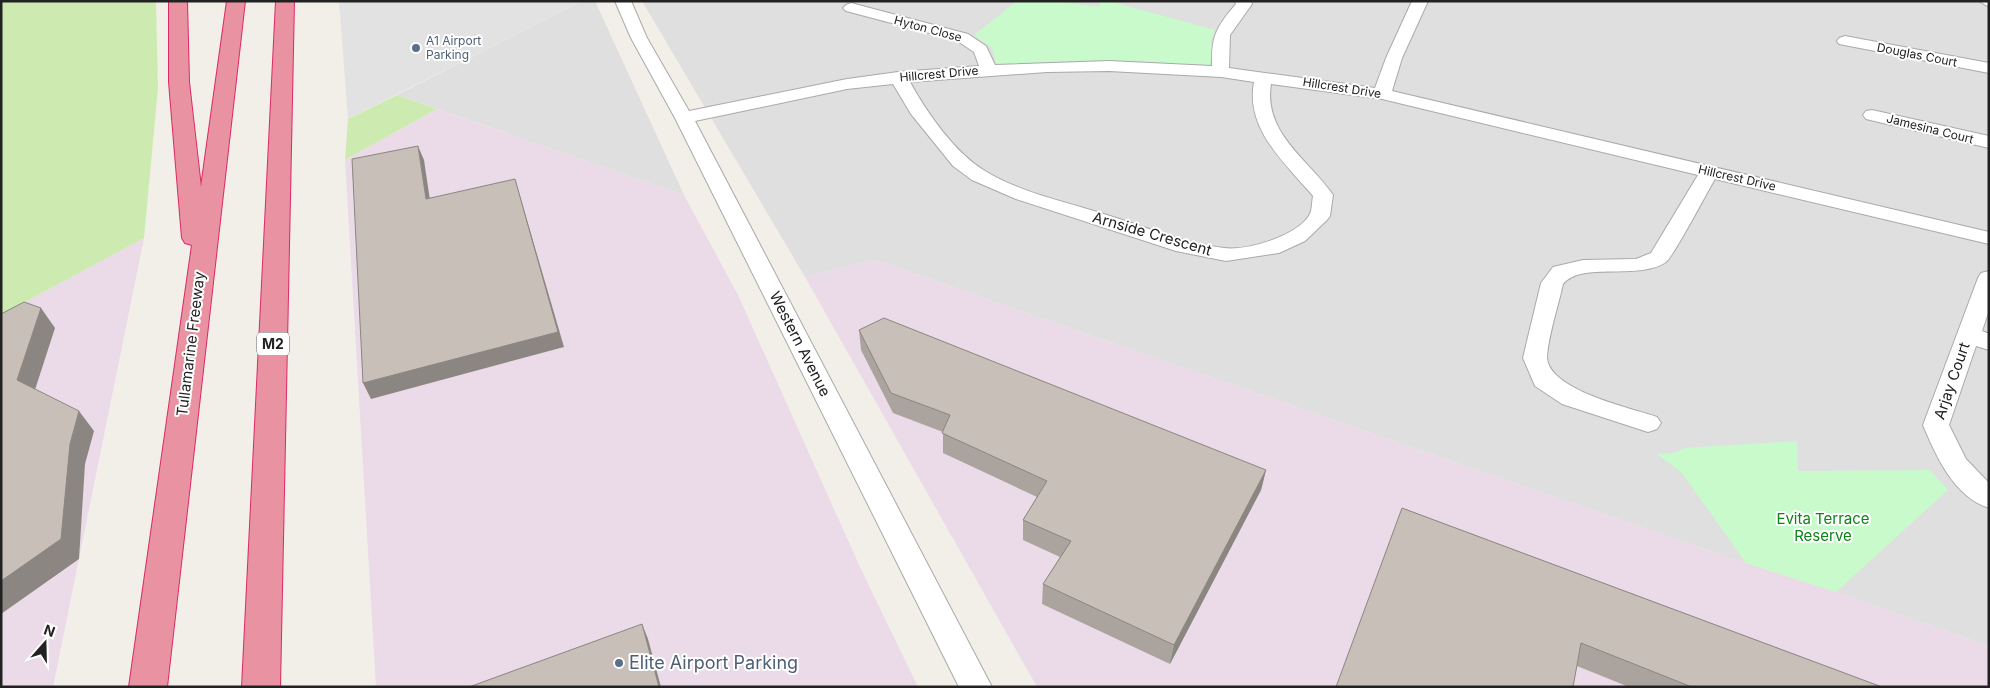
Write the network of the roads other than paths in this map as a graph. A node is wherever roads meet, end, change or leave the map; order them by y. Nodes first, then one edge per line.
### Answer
1 (178, 1) edge
2 (236, 1) edge
3 (284, 1) edge
4 (623, 1) edge
5 (1243, 1) edge
6 (1420, 1) edge
7 (851, 8) dead end
8 (1845, 41) dead end
9 (1989, 68) edge
10 (988, 69) junction
11 (1221, 72) junction
12 (898, 77) junction
13 (1263, 78) junction
14 (1382, 94) junction
15 (1872, 115) dead end
16 (684, 118) junction
17 (1989, 142) edge
18 (1710, 171) junction
19 (1989, 238) edge
20 (1989, 278) edge
21 (199, 284) junction
22 (1979, 338) edge
23 (1648, 422) dead end
24 (1989, 498) edge
25 (148, 687) edge
26 (261, 687) edge
27 (976, 687) edge

1 - 21 highway
2 - 21 highway, Tullamarine Freeway
3 - 26 highway, M2
4 - 16 street, Western Avenue
5 - 11 street
6 - 14 street
7 - 10 street, Hyton Close
8 - 9 street, Douglas Court
10 - 11 street, Hillcrest Drive
10 - 12 street, Hillcrest Drive
11 - 13 street, Hillcrest Drive
12 - 13 street, Arnside Crescent
12 - 16 street, Hillcrest Drive
13 - 14 street, Hillcrest Drive
14 - 18 street, Hillcrest Drive
15 - 17 street, Jamesina Court
16 - 27 street, Western Avenue
18 - 19 street, Hillcrest Drive
18 - 23 street
20 - 22 street, Arjay Court
21 - 25 highway, Tullamarine Freeway
22 - 24 street, Arjay Court

